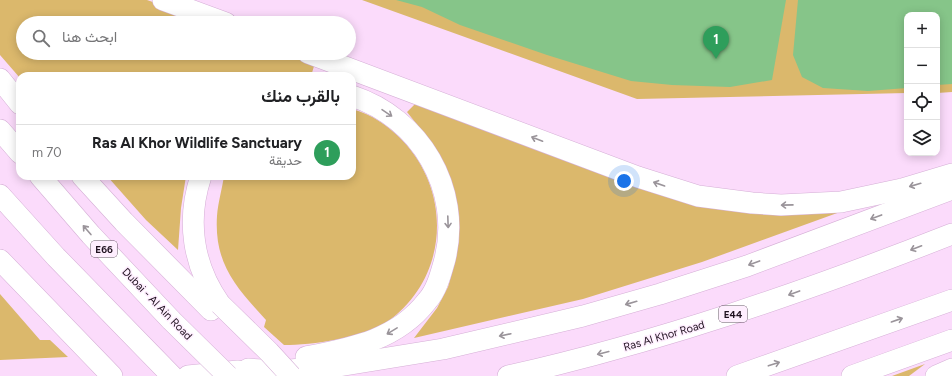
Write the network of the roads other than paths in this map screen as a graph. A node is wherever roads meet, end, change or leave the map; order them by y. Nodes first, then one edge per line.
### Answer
1 (163, 0) edge
2 (207, 16) edge
3 (327, 60) edge
4 (0, 79) edge
5 (356, 98) edge
6 (16, 99) edge
7 (0, 130) edge
8 (16, 148) edge
9 (952, 174) edge
10 (43, 180) edge
11 (86, 180) edge
12 (200, 180) edge
13 (952, 189) edge
14 (0, 195) edge
15 (952, 234) edge
16 (0, 260) edge
17 (952, 300) edge
18 (215, 307) junction
19 (952, 340) edge
20 (248, 369) junction
21 (952, 369) edge
22 (112, 376) edge
23 (172, 376) edge
24 (188, 376) edge
25 (228, 376) edge
26 (276, 376) edge
27 (291, 376) edge
28 (508, 376) edge
29 (737, 376) edge
30 (852, 376) edge
31 (936, 376) edge

1 - 2 highway
9 -> 3 highway
4 - 6 highway
5 -> 20 highway
7 - 8 highway
25 -> 10 highway, Dubai - Al Ain Road / E66, bridge
11 - 18 highway
12 - 18 highway
13 -> 20 highway
14 - 23 highway
15 -> 28 highway, Ras Al Khor Road / E44
16 - 22 highway
29 -> 17 highway
18 - 26 highway
18 - 27 highway, bridge
19 - 30 highway
20 - 24 highway
21 - 31 highway

